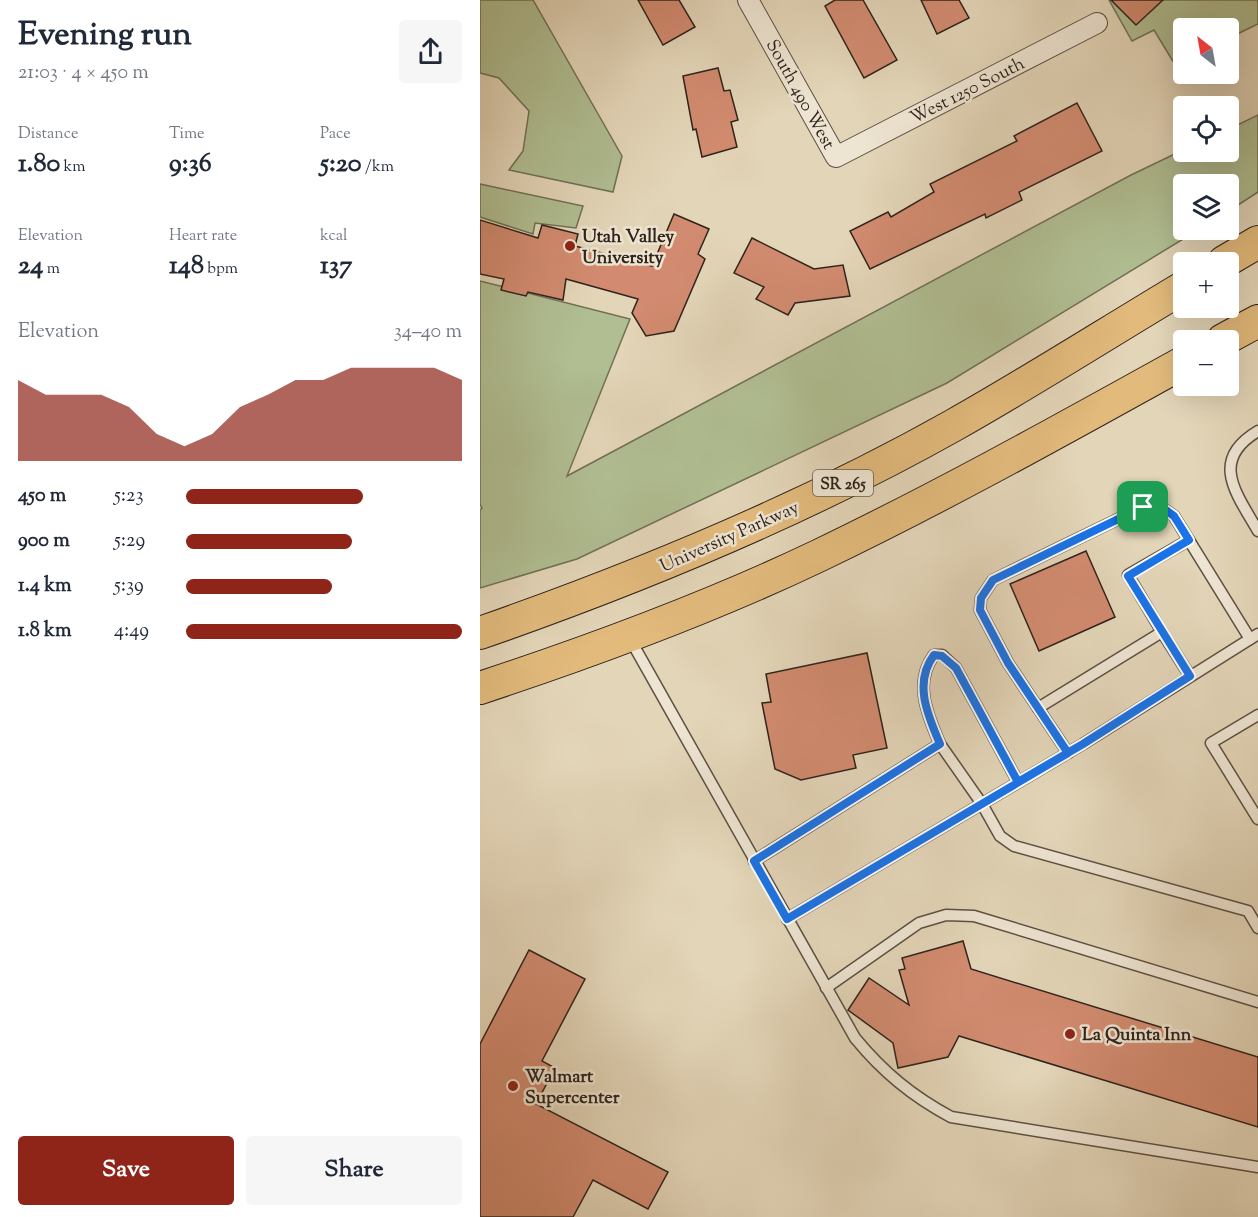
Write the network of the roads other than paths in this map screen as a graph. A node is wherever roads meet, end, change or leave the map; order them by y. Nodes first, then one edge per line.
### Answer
1 (748, 0) edge
2 (1097, 23) dead end
3 (836, 157) joint
4 (1258, 242) edge
5 (1239, 253) edge
6 (1173, 294) edge
7 (1258, 321) edge
8 (1239, 331) edge
9 (1173, 368) edge
10 (1258, 431) edge
11 (1258, 531) edge
12 (1189, 540) junction
13 (1162, 632) junction
14 (480, 633) edge
15 (628, 636) junction
16 (1254, 636) edge
17 (1190, 676) junction
18 (480, 688) edge
19 (1038, 708) junction
20 (1258, 715) edge
21 (940, 744) junction
22 (1068, 753) junction
23 (1018, 782) junction
24 (982, 804) junction
25 (1258, 819) edge
26 (754, 861) junction
27 (787, 919) junction
28 (1258, 928) edge
29 (826, 988) junction
30 (1258, 1002) edge
31 (1258, 1167) edge

1 - 3 street, South 490 West
2 - 3 street, West 1250 South
4 - 5 main road
6 - 14 main road, University Parkway / SR 265
7 - 8 main road
9 - 15 main road
10 - 11 lane
12 - 13 lane
12 - 16 lane
12 - 19 lane
13 - 17 lane
13 - 19 lane
15 - 18 main road
15 - 26 lane
16 - 17 lane
17 - 22 lane
19 - 22 lane
20 - 25 lane
21 - 23 lane
21 - 24 lane
21 - 26 lane
22 - 23 lane
23 - 24 lane
24 - 27 lane
24 - 28 lane
26 - 27 lane
27 - 29 lane
29 - 30 lane
29 - 31 lane

